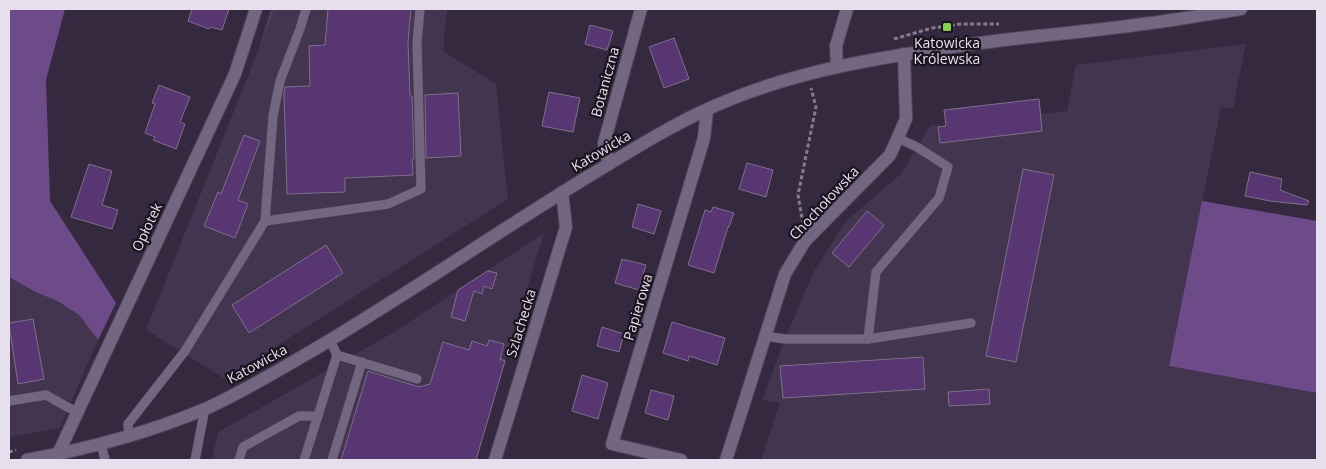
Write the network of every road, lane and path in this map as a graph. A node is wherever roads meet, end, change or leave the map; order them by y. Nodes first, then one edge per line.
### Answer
1 (256, 9) edge
2 (306, 9) edge
3 (420, 9) edge
4 (641, 9) edge
5 (847, 9) edge
6 (1242, 9) edge
7 (1003, 25) dead end
8 (892, 40) dead end
9 (904, 54) junction
10 (837, 66) junction
11 (807, 73) junction
12 (707, 110) junction
13 (898, 138) junction
14 (609, 164) junction
15 (562, 192) junction
16 (265, 221) junction
17 (805, 241) junction
18 (971, 323) dead end
19 (765, 336) junction
20 (868, 339) junction
21 (330, 340) junction
22 (337, 355) junction
23 (362, 362) junction
24 (417, 379) dead end
25 (9, 401) edge
26 (206, 408) junction
27 (78, 413) junction
28 (318, 416) junction
29 (130, 435) junction
30 (101, 444) junction
31 (18, 450) dead end
32 (9, 452) edge
33 (58, 454) junction
34 (27, 460) edge
35 (105, 460) edge
36 (195, 460) edge
37 (239, 460) edge
38 (304, 460) edge
39 (332, 460) edge
40 (495, 460) edge
41 (681, 460) edge
42 (726, 460) edge

1 - 27 street, Opłotek
2 - 16 lane
3 - 16 lane
4 - 14 street, Botaniczna
5 - 10 street
6 - 9 street, Katowicka
7 - 8 path
9 - 10 street, Katowicka
9 - 13 street, Chochołowska
10 - 11 street, Katowicka
11 - 12 street, Katowicka
11 - 17 path
12 - 14 street, Katowicka
12 - 41 street, Papierowa
13 - 17 street, Chochołowska
13 - 20 lane
14 - 15 street, Katowicka
15 - 21 street, Katowicka
15 - 40 street, Szlachecka
16 - 29 lane
17 - 19 street, Chochołowska
18 - 20 lane
19 - 20 lane
19 - 42 street, Chochołowska
21 - 22 lane
21 - 26 street, Katowicka
22 - 23 lane
22 - 28 lane
23 - 24 lane
23 - 39 lane
25 - 27 lane
26 - 29 street, Katowicka
26 - 36 lane
27 - 33 street, Opłotek
28 - 37 lane
28 - 38 lane
29 - 30 street, Katowicka
30 - 33 street, Katowicka
30 - 35 lane
31 - 32 path
33 - 34 street, Katowicka

